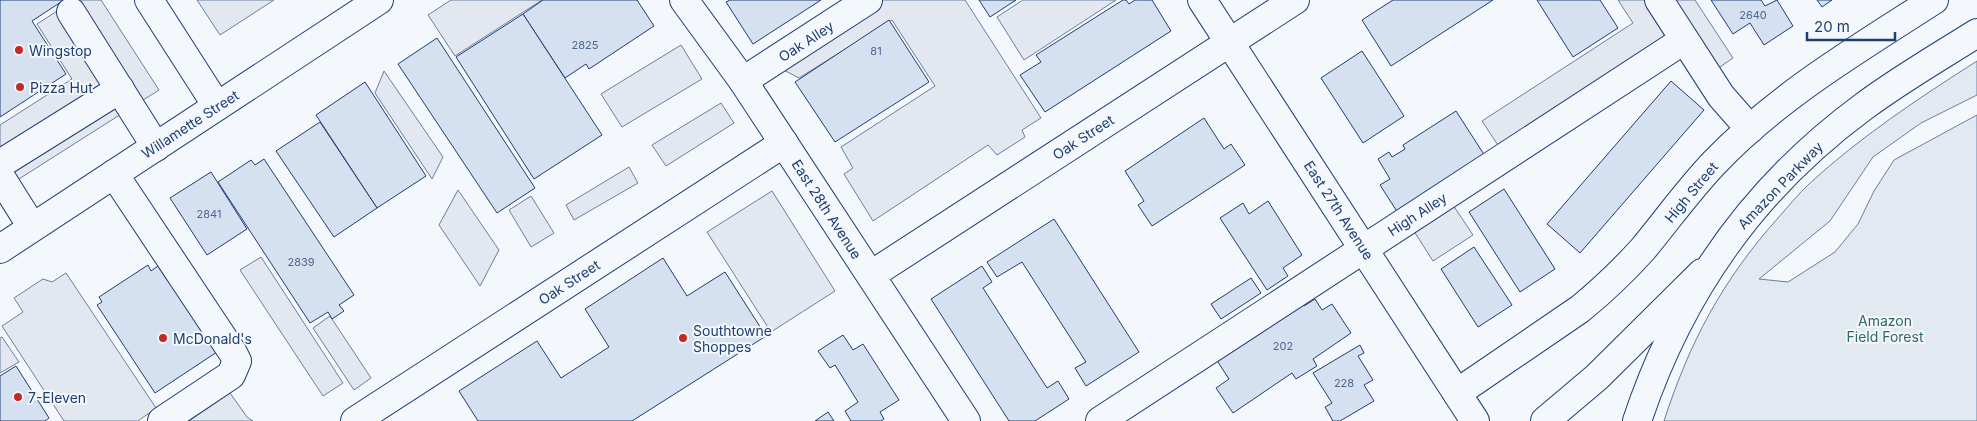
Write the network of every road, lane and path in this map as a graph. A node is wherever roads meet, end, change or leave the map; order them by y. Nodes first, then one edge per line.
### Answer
1 (149, 0) edge
2 (379, 0) edge
3 (684, 0) edge
4 (868, 0) edge
5 (1202, 0) edge
6 (1295, 0) edge
7 (1659, 0) edge
8 (1934, 0) edge
9 (71, 12) dead end
10 (1977, 32) edge
11 (1684, 40) junction
12 (1229, 42) junction
13 (743, 81) junction
14 (120, 89) junction
15 (217, 106) junction
16 (1750, 129) junction
17 (784, 143) junction
18 (156, 146) junction
19 (0, 164) edge
20 (114, 174) junction
21 (0, 176) edge
22 (32, 227) junction
23 (1364, 248) junction
24 (0, 249) edge
25 (1710, 265) junction
26 (870, 275) junction
27 (1457, 393) junction
28 (162, 421) edge
29 (355, 421) edge
30 (966, 421) edge
31 (1100, 421) edge
32 (1475, 421) edge
33 (1545, 421) edge
34 (1637, 421) edge

1 - 15 street
2 - 15 street, Willamette Street
3 - 13 street, East 28th Avenue
4 - 13 street, Oak Alley
5 - 12 street, East 27th Avenue
6 - 12 street, Oak Street
7 - 11 street
8 - 16 street, High Street
9 - 14 street
10 - 25 street, Amazon Parkway
11 - 16 street
11 - 23 street, High Alley
12 - 23 street, East 27th Avenue
12 - 26 street, Oak Street
13 - 17 street, East 28th Avenue
14 - 18 street
14 - 19 street
15 - 18 street, Willamette Street
16 - 27 street, High Street
17 - 26 street, East 28th Avenue
17 - 29 street, Oak Street
18 - 20 street, Willamette Street
20 - 22 street, Willamette Street
20 - 28 street
21 - 22 street
22 - 24 street, Willamette Street
23 - 27 street, East 27th Avenue
23 - 31 street, High Alley
25 - 33 street
25 - 34 street, Amazon Parkway
26 - 30 street, East 28th Avenue
27 - 32 street, East 27th Avenue

